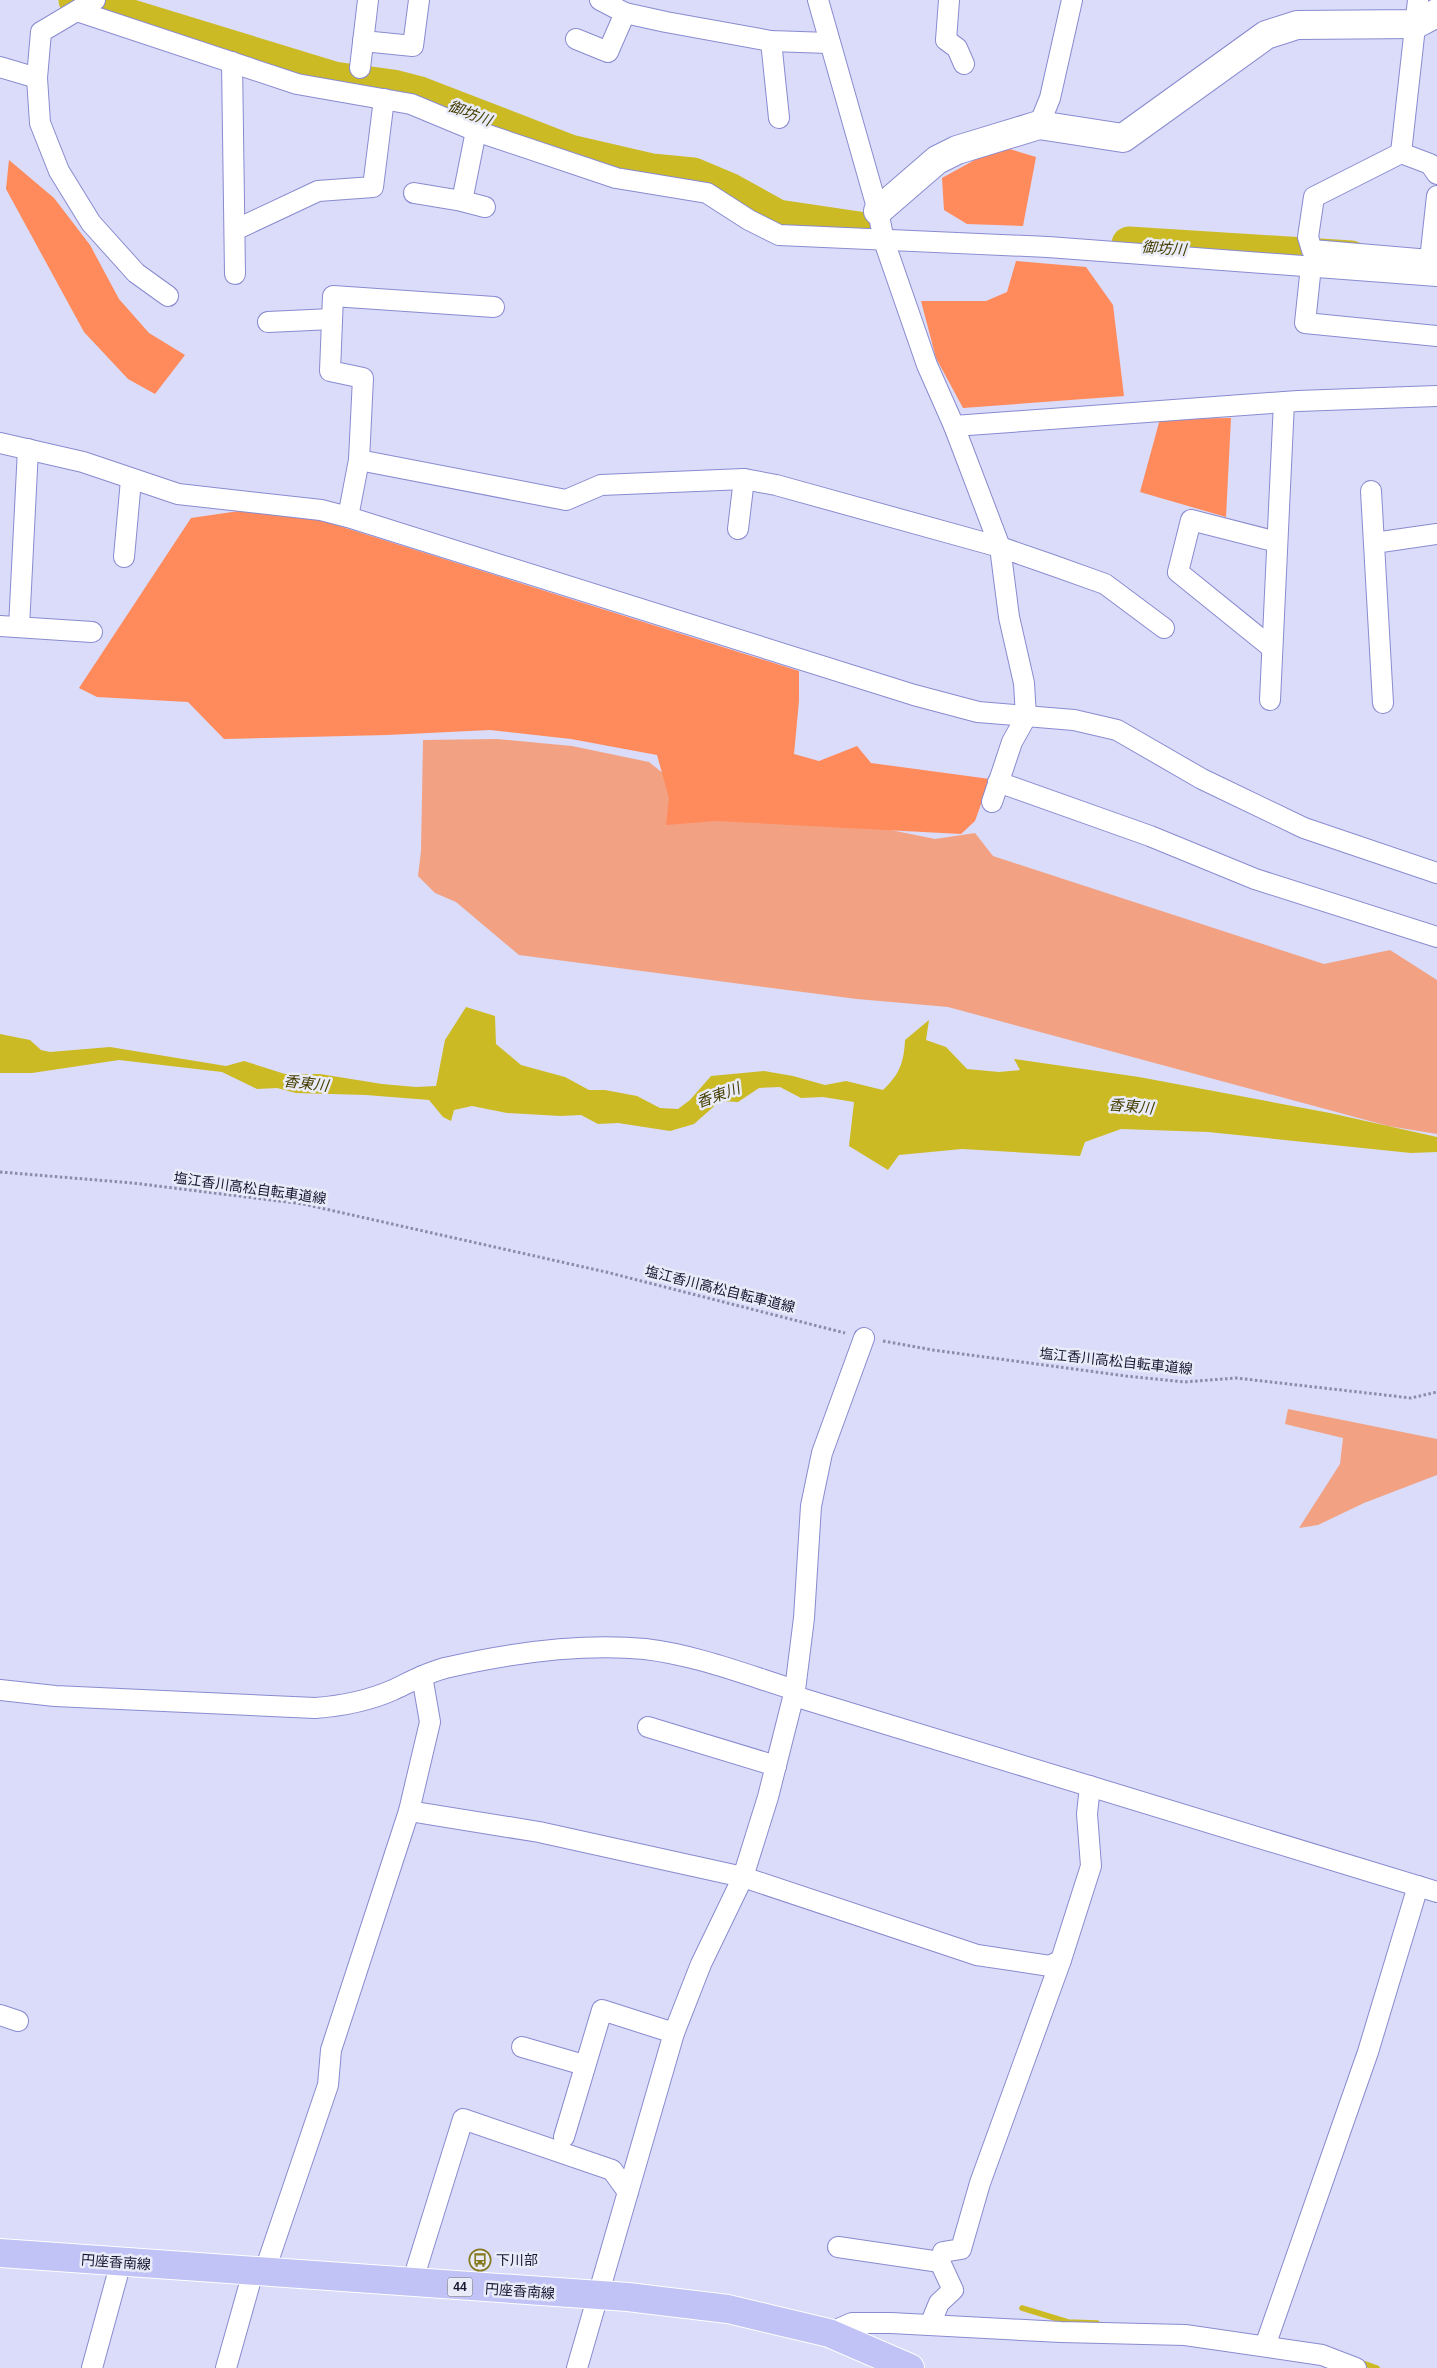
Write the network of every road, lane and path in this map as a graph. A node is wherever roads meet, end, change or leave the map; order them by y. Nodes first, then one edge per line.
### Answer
1 (368, 0) edge
2 (419, 0) edge
3 (600, 0) edge
4 (818, 0) edge
5 (949, 0) edge
6 (1072, 0) edge
7 (88, 4) edge
8 (1424, 12) edge
9 (625, 13) junction
10 (576, 39) dead end
11 (363, 41) junction
12 (771, 41) junction
13 (829, 43) junction
14 (232, 62) junction
15 (964, 64) dead end
16 (0, 67) edge
17 (360, 68) dead end
18 (38, 78) junction
19 (384, 99) junction
20 (779, 118) dead end
21 (1039, 125) junction
22 (476, 131) junction
23 (1401, 154) junction
24 (1437, 174) edge
25 (414, 193) dead end
26 (1437, 196) edge
27 (462, 201) junction
28 (485, 207) dead end
29 (878, 212) junction
30 (235, 230) junction
31 (884, 241) junction
32 (1311, 266) junction
33 (235, 274) dead end
34 (1437, 276) edge
35 (168, 296) dead end
36 (494, 307) dead end
37 (332, 319) junction
38 (268, 322) dead end
39 (1437, 336) edge
40 (1437, 396) edge
41 (1284, 402) junction
42 (954, 426) junction
43 (0, 444) edge
44 (28, 449) junction
45 (359, 460) junction
46 (744, 479) junction
47 (131, 480) junction
48 (1371, 491) dead end
49 (348, 517) junction
50 (738, 529) dead end
51 (1437, 534) edge
52 (1277, 542) junction
53 (1374, 543) junction
54 (1000, 546) junction
55 (124, 557) dead end
56 (9, 626) edge
57 (1164, 628) dead end
58 (92, 632) dead end
59 (1272, 648) junction
60 (1270, 700) dead end
61 (1383, 703) dead end
62 (1026, 717) junction
63 (998, 782) junction
64 (992, 802) dead end
65 (1437, 873) edge
66 (1437, 937) edge
67 (0, 1172) edge
68 (864, 1338) junction
69 (1437, 1392) edge
70 (422, 1676) junction
71 (0, 1690) edge
72 (794, 1693) junction
73 (648, 1727) dead end
74 (776, 1766) junction
75 (1090, 1786) junction
76 (409, 1811) junction
77 (743, 1878) junction
78 (1418, 1886) junction
79 (1437, 1892) edge
80 (1060, 1960) junction
81 (674, 2033) junction
82 (522, 2046) dead end
83 (584, 2065) junction
84 (564, 2137) dead end
85 (628, 2192) junction
86 (838, 2247) dead end
87 (0, 2253) edge
88 (121, 2262) junction
89 (940, 2262) junction
90 (258, 2272) junction
91 (412, 2283) junction
92 (597, 2296) junction
93 (930, 2325) junction
94 (829, 2334) junction
95 (1265, 2346) junction
96 (92, 2368) edge
97 (226, 2368) edge
98 (577, 2368) edge
99 (910, 2368) edge
100 (1356, 2368) edge

1 - 11 street
2 - 11 street
3 - 9 street
4 - 13 street
5 - 15 street
6 - 21 street
7 - 14 street
7 - 18 street
8 - 21 street
8 - 23 street
9 - 10 street
9 - 12 street
11 - 17 street
12 - 13 street
12 - 20 street
13 - 29 street
14 - 19 street
14 - 30 street
16 - 18 street
18 - 35 street
19 - 22 street
19 - 30 street
21 - 29 street
22 - 27 street
22 - 31 street
23 - 24 street
23 - 26 street
25 - 27 street
27 - 28 street
29 - 31 street
30 - 33 street
31 - 32 street
31 - 42 street
32 - 34 street
32 - 39 street
36 - 37 street
37 - 38 street
37 - 45 street
40 - 41 street
41 - 42 street
41 - 52 street
42 - 54 street
43 - 44 street
44 - 47 street
44 - 56 street
45 - 46 street
45 - 49 street
46 - 50 street
46 - 54 street
47 - 49 street
47 - 55 street
48 - 53 street
49 - 62 street
51 - 53 street
52 - 59 street
52 - 59 street
53 - 61 street
54 - 57 street
54 - 62 street
56 - 58 street
59 - 60 street
62 - 63 street
62 - 65 street
63 - 64 street
63 - 66 street
67 - 68 path, 塩江香川高松自転車道線
68 - 69 path, 塩江香川高松自転車道線
68 - 72 street
70 - 71 street
70 - 72 street
70 - 76 street
72 - 74 street
72 - 75 street
73 - 74 street
74 - 77 street
75 - 78 street
75 - 80 street
76 - 77 street
76 - 90 street
77 - 80 street
77 - 81 street
78 - 79 street
78 - 95 street
80 - 89 street
81 - 83 street
81 - 85 street
82 - 83 street
83 - 84 street
85 - 91 street
85 - 92 street
86 - 89 street
87 - 88 main road, 円座香南線 / 44
88 - 90 main road, 円座香南線 / 44
88 - 96 street
89 - 93 street
90 - 91 main road, 円座香南線 / 44
90 - 97 street
91 - 92 main road, 円座香南線 / 44
92 - 94 main road, 円座香南線 / 44
92 - 98 street
93 - 94 street
93 - 95 street
94 - 99 main road, 円座香南線 / 44
95 - 100 street

